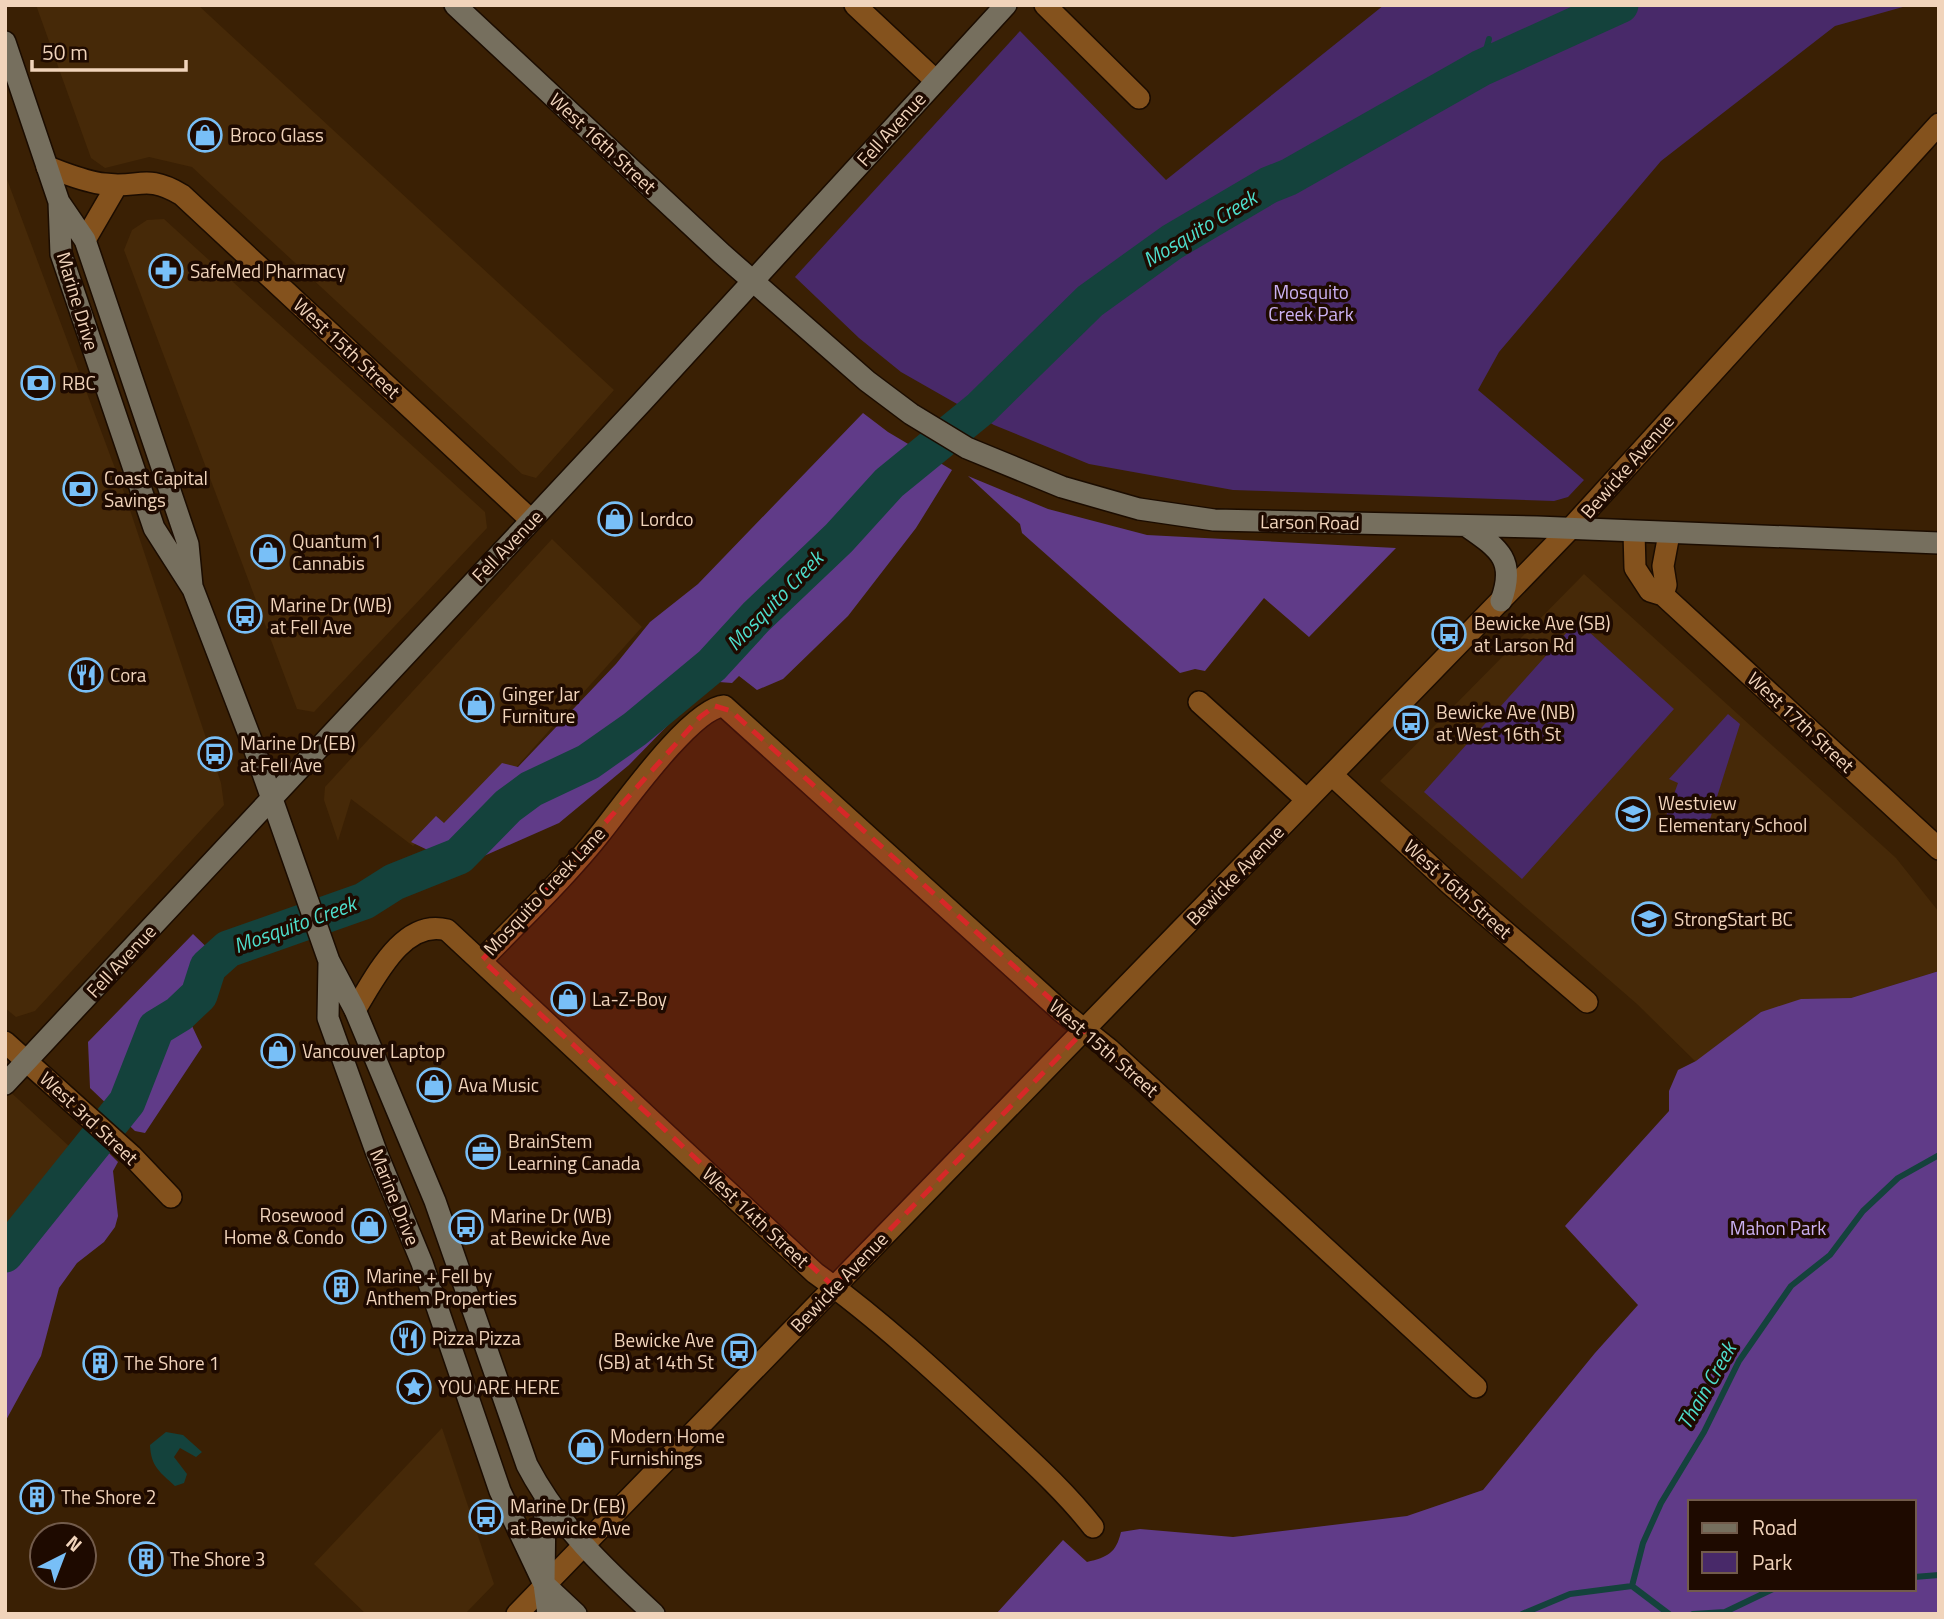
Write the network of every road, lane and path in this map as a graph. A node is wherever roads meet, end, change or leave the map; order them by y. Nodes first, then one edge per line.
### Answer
1 (456, 5) edge
2 (855, 5) edge
3 (1006, 5) edge
4 (1045, 5) edge
5 (5, 42) edge
6 (935, 80) junction
7 (1139, 98) dead end
8 (1939, 124) edge
9 (47, 167) junction
10 (117, 185) junction
11 (59, 202) junction
12 (85, 240) junction
13 (752, 280) junction
14 (531, 520) junction
15 (1468, 527) junction
16 (1571, 528) junction
17 (1634, 532) junction
18 (1670, 534) junction
19 (1939, 543) edge
20 (193, 589) junction
21 (1663, 595) junction
22 (1501, 601) junction
23 (1199, 702) dead end
24 (731, 711) joint
25 (1332, 775) junction
26 (272, 798) junction
27 (1307, 800) junction
28 (1939, 849) edge
29 (482, 960) junction
30 (329, 961) junction
31 (1587, 1002) dead end
32 (355, 1010) junction
33 (1085, 1030) junction
34 (5, 1042) edge
35 (27, 1061) junction
36 (5, 1084) edge
37 (171, 1197) dead end
38 (834, 1287) junction
39 (1476, 1387) dead end
40 (545, 1500) junction
41 (1093, 1527) dead end
42 (582, 1547) junction
43 (544, 1584) junction
44 (517, 1614) edge
45 (548, 1614) edge
46 (576, 1614) edge
47 (654, 1614) edge

1 - 13 main road, West 16th Street
2 - 6 street
3 - 6 main road, Fell Avenue
4 - 7 street
5 - 9 main road, Marine Drive
6 - 13 main road, Fell Avenue
8 - 16 street, Bewicke Avenue
9 - 10 street, West 15th Street
9 - 11 main road, Marine Drive
10 - 12 street
10 - 14 street, West 15th Street
11 - 12 main road, Marine Drive
11 - 20 main road, Marine Drive
12 - 20 main road, Marine Drive
13 - 14 main road, Fell Avenue
13 - 15 main road, Larson Road
14 - 26 main road, Fell Avenue
15 - 16 main road, Larson Road
15 - 22 main road
16 - 17 main road, Larson Road
16 - 22 street, Bewicke Avenue
17 - 18 main road, Larson Road
17 - 21 street, West 17th Street
18 - 19 main road, Larson Road
18 - 21 street
20 - 26 main road, Marine Drive
21 - 28 street, West 17th Street
22 - 25 street, Bewicke Avenue
23 - 27 street
24 - 29 street, Mosquito Creek Lane
24 - 33 street, West 15th Street
25 - 27 street, Bewicke Avenue
25 - 31 street, West 16th Street
26 - 30 main road, Marine Drive
26 - 35 main road, Fell Avenue
27 - 33 street, Bewicke Avenue
29 - 32 street, Mosquito Creek Lane
29 - 38 street, West 14th Street
30 - 32 main road, Marine Drive
30 - 43 main road, Marine Drive
32 - 40 main road, Marine Drive
33 - 38 street, Bewicke Avenue
33 - 39 street, West 15th Street
34 - 35 street, West 3rd Street
35 - 36 main road, Fell Avenue
35 - 37 street, West 3rd Street
38 - 41 street, West 14th Street
38 - 42 street, Bewicke Avenue
40 - 42 main road, Marine Drive
40 - 43 main road, Marine Drive
42 - 43 street, Bewicke Avenue
42 - 47 main road, Marine Drive
43 - 44 street, Bewicke Avenue
43 - 45 main road
43 - 46 main road

